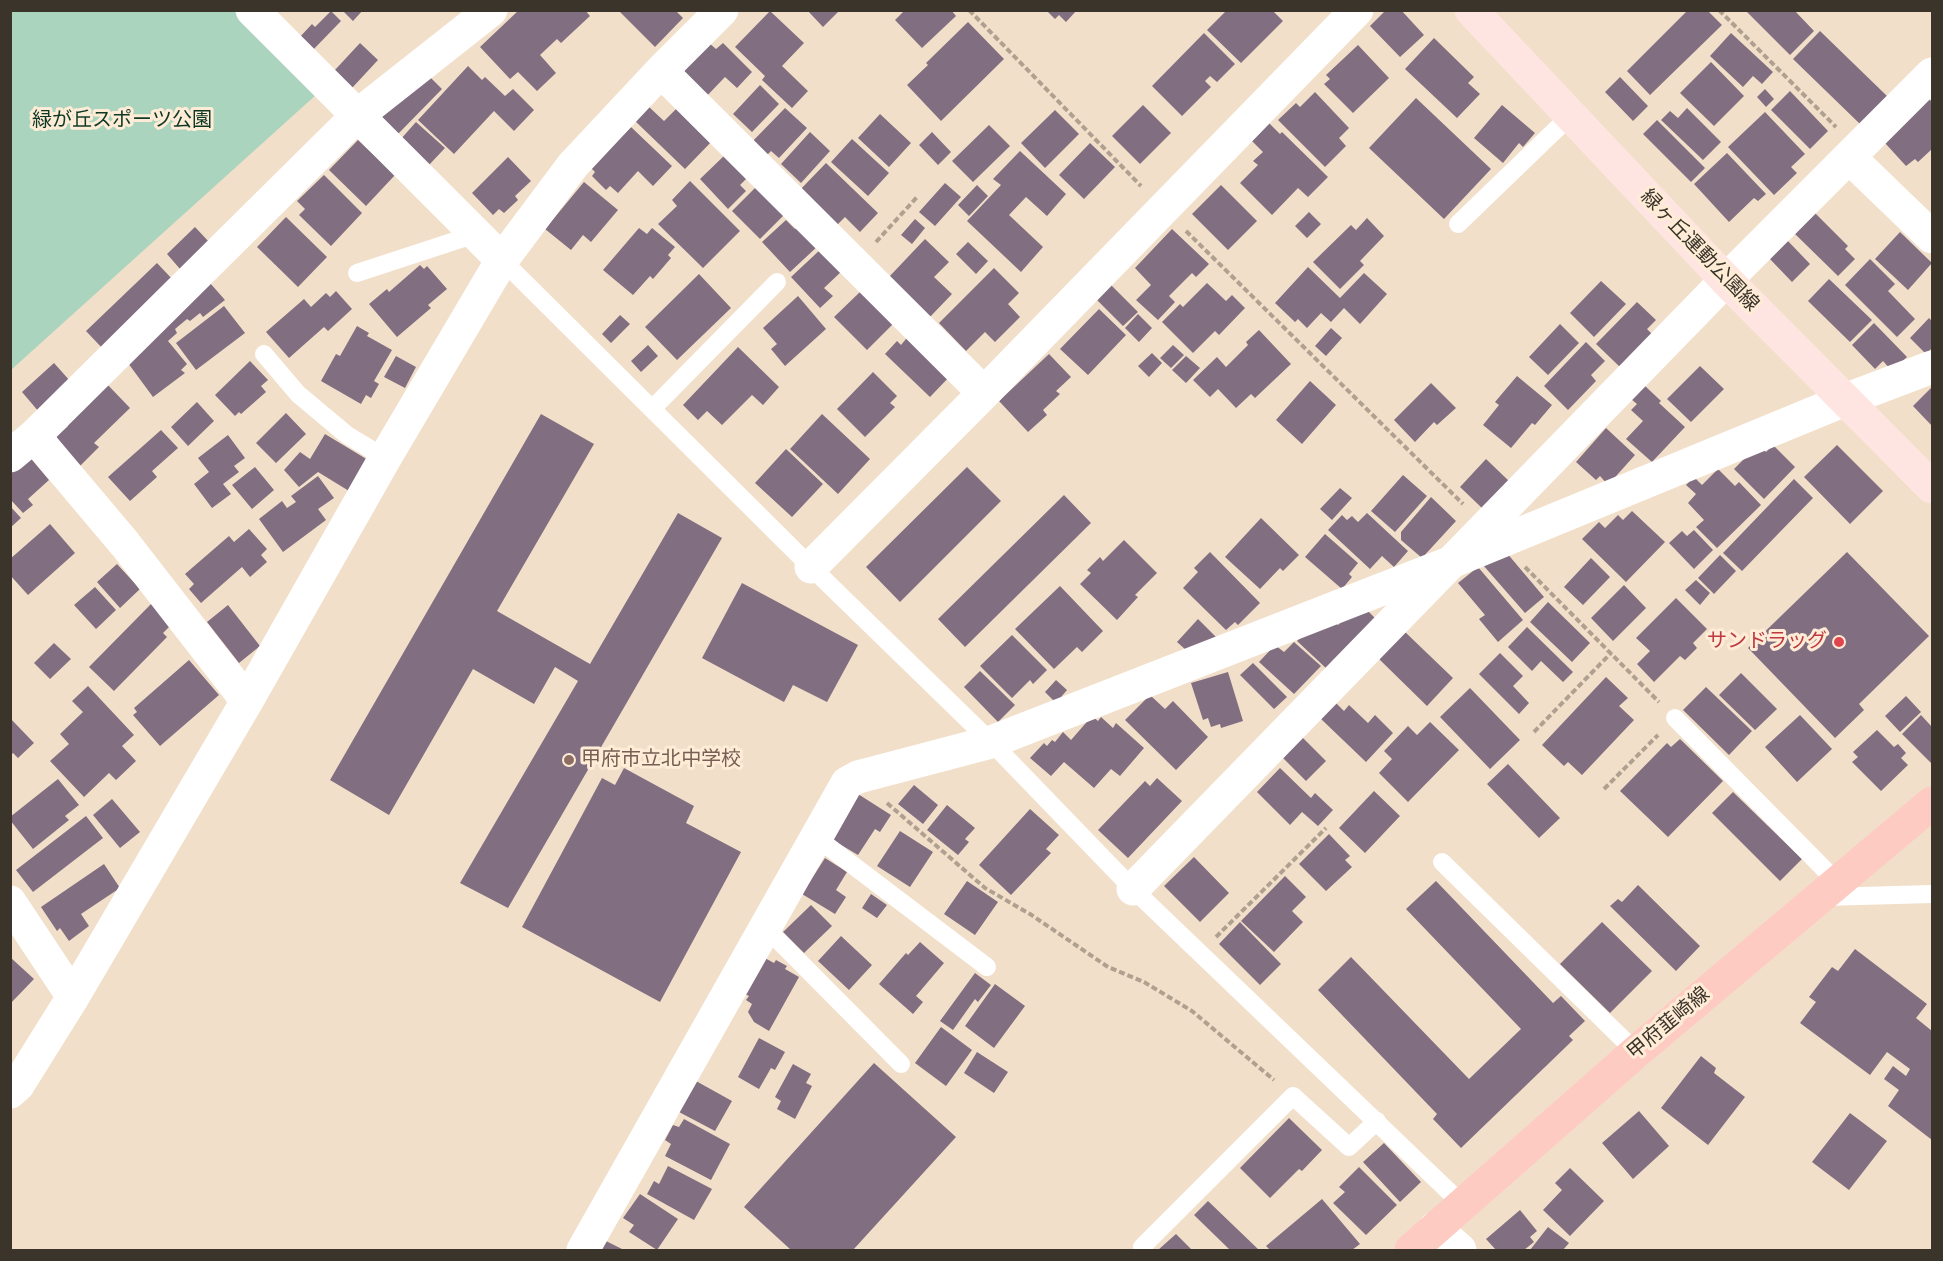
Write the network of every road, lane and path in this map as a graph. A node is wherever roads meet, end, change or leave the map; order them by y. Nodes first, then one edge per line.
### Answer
1 (252, 10) edge
2 (491, 10) edge
3 (722, 10) edge
4 (969, 10) edge
5 (1357, 10) edge
6 (1471, 10) edge
7 (1719, 10) edge
8 (661, 71) junction
9 (1932, 74) edge
10 (358, 115) junction
11 (1570, 116) junction
12 (1853, 153) junction
13 (918, 196) dead end
14 (1163, 208) junction
15 (1458, 224) dead end
16 (476, 234) junction
17 (1932, 237) edge
18 (502, 260) junction
19 (856, 265) junction
20 (357, 273) dead end
21 (1726, 280) junction
22 (777, 282) dead end
23 (264, 354) dead end
24 (1932, 367) edge
25 (984, 393) junction
26 (1845, 400) junction
27 (652, 409) junction
28 (22, 446) edge
29 (385, 458) junction
30 (1932, 487) edge
31 (1493, 533) junction
32 (1449, 563) junction
33 (811, 567) junction
34 (1611, 654) junction
35 (247, 701) junction
36 (1675, 718) junction
37 (1534, 732) dead end
38 (991, 742) junction
39 (858, 777) junction
40 (1604, 789) dead end
41 (1932, 804) edge
42 (1326, 828) dead end
43 (817, 838) junction
44 (1442, 862) dead end
45 (1133, 888) junction
46 (1830, 890) junction
47 (1932, 894) edge
48 (10, 902) edge
49 (766, 928) junction
50 (1200, 953) junction
51 (987, 967) dead end
52 (74, 997) junction
53 (1636, 1052) junction
54 (901, 1064) dead end
55 (10, 1092) edge
56 (1293, 1096) junction
57 (1377, 1121) junction
58 (1462, 1204) junction
59 (1435, 1228) junction
60 (1142, 1247) dead end
61 (583, 1251) edge
62 (1411, 1251) edge
63 (1460, 1251) edge

1 - 10 street
2 - 10 street
3 - 8 street
4 - 14 path
5 - 14 street
6 - 11 main road, 緑ヶ丘運動公園線
7 - 12 path
8 - 18 street
8 - 19 street
9 - 12 street
10 - 16 street
10 - 28 street
11 - 15 lane
11 - 21 main road, 緑ヶ丘運動公園線
12 - 17 street
12 - 21 street
13 - 19 path
14 - 25 street
14 - 31 path
16 - 18 street
16 - 20 lane
18 - 27 lane
18 - 29 street
19 - 25 street
21 - 26 main road, 緑ヶ丘運動公園線
21 - 31 street
22 - 27 lane
23 - 29 lane
24 - 26 street
25 - 33 street
26 - 30 main road, 緑ヶ丘運動公園線
26 - 31 street
27 - 33 lane
28 - 35 street
29 - 35 street
31 - 32 street
31 - 34 path
32 - 38 street
32 - 45 street
33 - 38 lane
34 - 36 path
34 - 37 path
35 - 52 street
36 - 40 path
36 - 46 lane
38 - 39 street
38 - 45 lane
39 - 43 street
39 - 56 path
41 - 46 main road, 甲府韮崎線
42 - 50 path
43 - 49 street
43 - 51 lane
44 - 53 lane
45 - 50 lane
46 - 47 lane
46 - 53 main road, 甲府韮崎線
48 - 52 street
49 - 54 lane
49 - 61 street
50 - 57 lane
52 - 55 street
53 - 58 main road, 甲府韮崎線
56 - 57 lane
56 - 60 lane
57 - 58 lane
58 - 59 main road, 甲府韮崎線
59 - 62 main road, 甲府韮崎線
59 - 63 street

